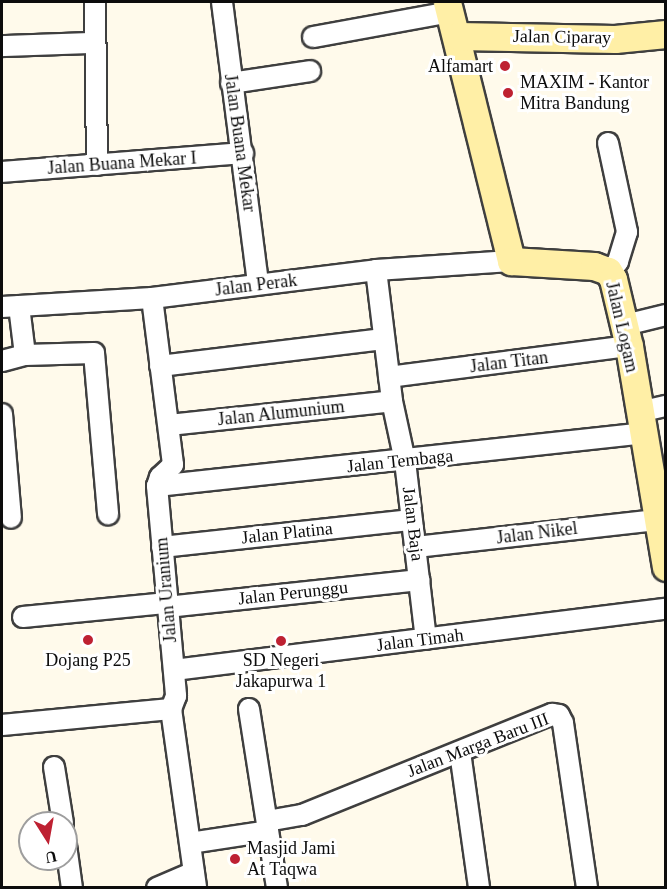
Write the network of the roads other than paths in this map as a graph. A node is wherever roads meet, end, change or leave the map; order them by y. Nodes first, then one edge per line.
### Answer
1 (95, 2) edge
2 (222, 2) edge
3 (452, 17) edge
4 (666, 34) edge
5 (313, 37) dead end
6 (94, 42) junction
7 (2, 46) edge
8 (310, 71) dead end
9 (231, 83) junction
10 (608, 143) dead end
11 (243, 153) junction
12 (97, 165) junction
13 (2, 172) edge
14 (511, 261) junction
15 (376, 270) junction
16 (608, 271) junction
17 (258, 284) junction
18 (152, 298) junction
19 (10, 306) edge
20 (666, 315) edge
21 (626, 336) junction
22 (383, 339) junction
23 (25, 355) junction
24 (2, 361) edge
25 (160, 366) junction
26 (389, 377) junction
27 (392, 401) junction
28 (666, 406) edge
29 (2, 414) edge
30 (641, 422) junction
31 (169, 425) junction
32 (405, 461) junction
33 (168, 478) junction
34 (108, 514) dead end
35 (10, 518) dead end
36 (662, 519) edge
37 (412, 520) junction
38 (162, 547) junction
39 (416, 547) junction
40 (666, 567) edge
41 (420, 580) junction
42 (167, 605) junction
43 (666, 609) edge
44 (23, 617) dead end
45 (426, 639) junction
46 (174, 670) junction
47 (171, 709) junction
48 (249, 709) dead end
49 (2, 725) edge
50 (460, 752) junction
51 (54, 767) dead end
52 (61, 811) edge
53 (267, 826) junction
54 (190, 843) junction
55 (70, 871) edge
56 (195, 880) edge
57 (72, 888) edge
58 (157, 888) edge
59 (277, 888) edge
60 (479, 888) edge
61 (587, 888) edge

1 - 6 street
2 - 9 street, Jalan Buana Mekar
3 - 4 street, Jalan Ciparay
3 - 5 street
3 - 14 street
6 - 7 street
6 - 12 street
8 - 9 street
9 - 11 street, Jalan Buana Mekar
10 - 16 street
11 - 12 street, Jalan Buana Mekar I
11 - 17 street, Jalan Buana Mekar
12 - 13 street, Jalan Buana Mekar I
14 - 15 street, Jalan Perak
14 - 16 street, Jalan Logam
15 - 17 street, Jalan Perak
15 - 22 street, Jalan Baja
16 - 21 street, Jalan Logam
17 - 18 street, Jalan Perak
18 - 19 street, Jalan Perak
18 - 25 street, Jalan Uranium
19 - 23 street
20 - 21 street, Jalan Titan
21 - 26 street, Jalan Titan
21 - 30 street, Jalan Logam
22 - 25 street
22 - 26 street, Jalan Baja
23 - 24 street
23 - 34 street
25 - 31 street, Jalan Uranium
26 - 27 street, Jalan Baja
27 - 31 street, Jalan Alumunium
27 - 32 street, Jalan Baja
28 - 30 street, Jalan Tembaga
29 - 35 street
30 - 32 street, Jalan Tembaga
30 - 36 street, Jalan Logam
31 - 33 street, Jalan Uranium
32 - 33 street, Jalan Tembaga
32 - 37 street, Jalan Baja
33 - 38 street, Jalan Uranium
36 - 39 street, Jalan Nikel
36 - 40 street, Jalan Logam
37 - 38 street, Jalan Platina
37 - 39 street, Jalan Baja
38 - 42 street, Jalan Uranium
39 - 41 street, Jalan Baja
41 - 42 street, Jalan Perunggu
41 - 45 street, Jalan Baja
42 - 44 street, Jalan Perunggu
42 - 46 street, Jalan Uranium
43 - 45 street, Jalan Timah
45 - 46 street, Jalan Timah
46 - 47 street, Jalan Uranium
47 - 49 street
47 - 54 street, Jalan Uranium
48 - 53 street
50 - 53 street, Jalan Marga Baru III
50 - 60 street
50 - 61 street, Jalan Marga Baru III
51 - 52 street
53 - 54 street, Jalan Marga Baru III
53 - 59 street
54 - 56 street, Jalan Uranium
55 - 57 street
56 - 58 street

